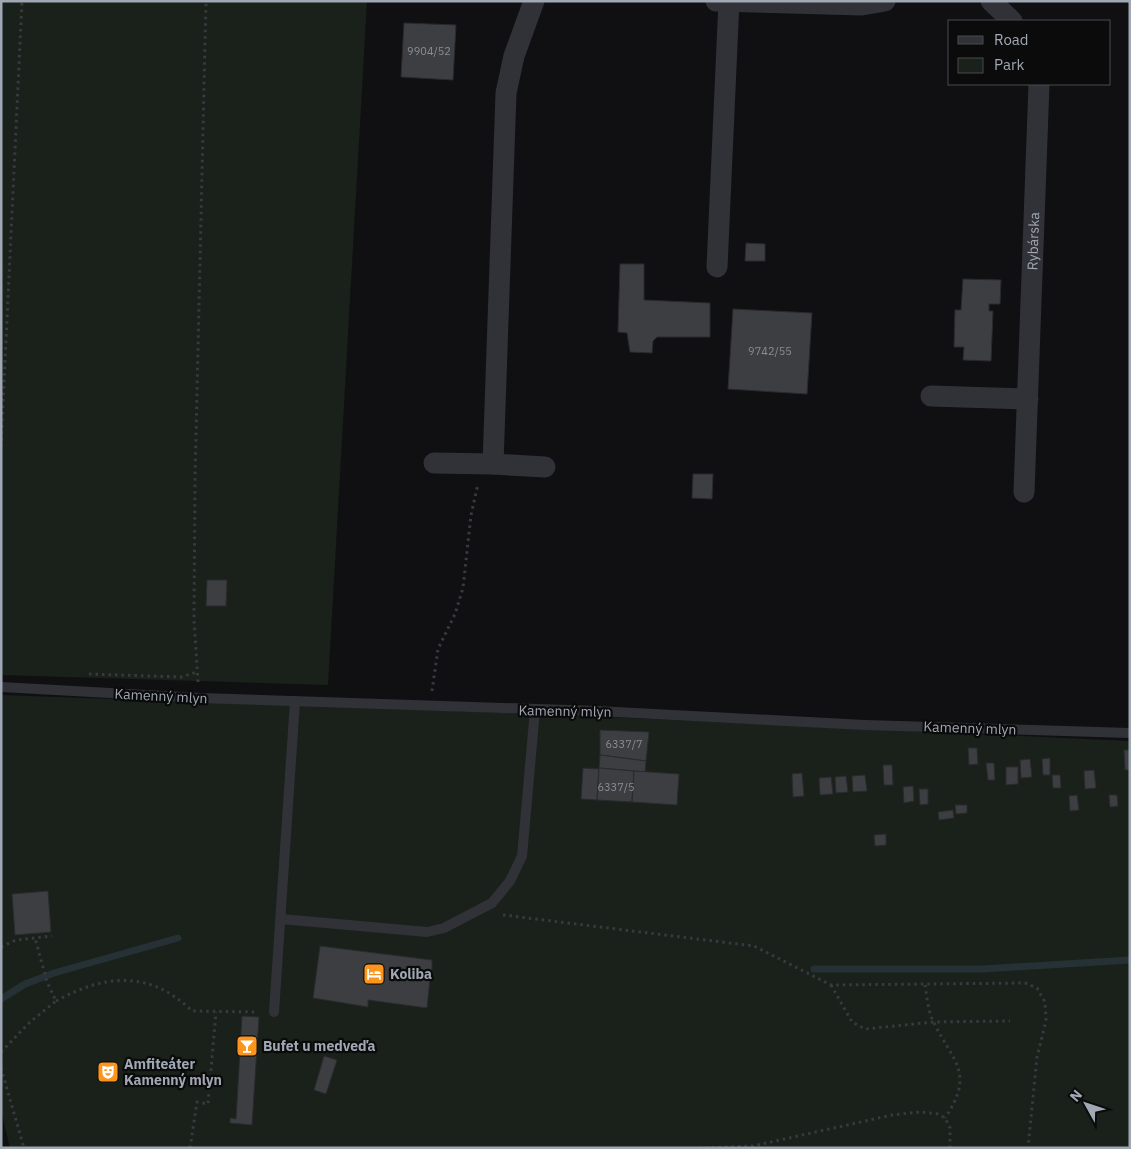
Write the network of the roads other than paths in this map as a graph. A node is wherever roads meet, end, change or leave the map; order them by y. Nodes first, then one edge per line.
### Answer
1 (534, 1) edge
2 (885, 1) edge
3 (991, 1) edge
4 (725, 2) edge
5 (1011, 20) edge
6 (1039, 85) edge
7 (717, 270) dead end
8 (931, 396) dead end
9 (1028, 399) junction
10 (434, 464) dead end
11 (485, 464) junction
12 (545, 467) dead end
13 (1024, 492) dead end
14 (1, 687) edge
15 (295, 701) junction
16 (535, 710) junction
17 (1130, 733) edge
18 (281, 919) junction
19 (274, 1012) road end

1 - 11 street
2 - 4 street
3 - 5 street
4 - 7 street
6 - 9 street, Rybárska
8 - 9 street
9 - 13 street, Rybárska
10 - 11 street
11 - 12 street
14 - 15 lane, Kamenný mlyn
15 - 16 lane, Kamenný mlyn
15 - 18 lane
16 - 17 lane, Kamenný mlyn
16 - 18 lane
18 - 19 lane

